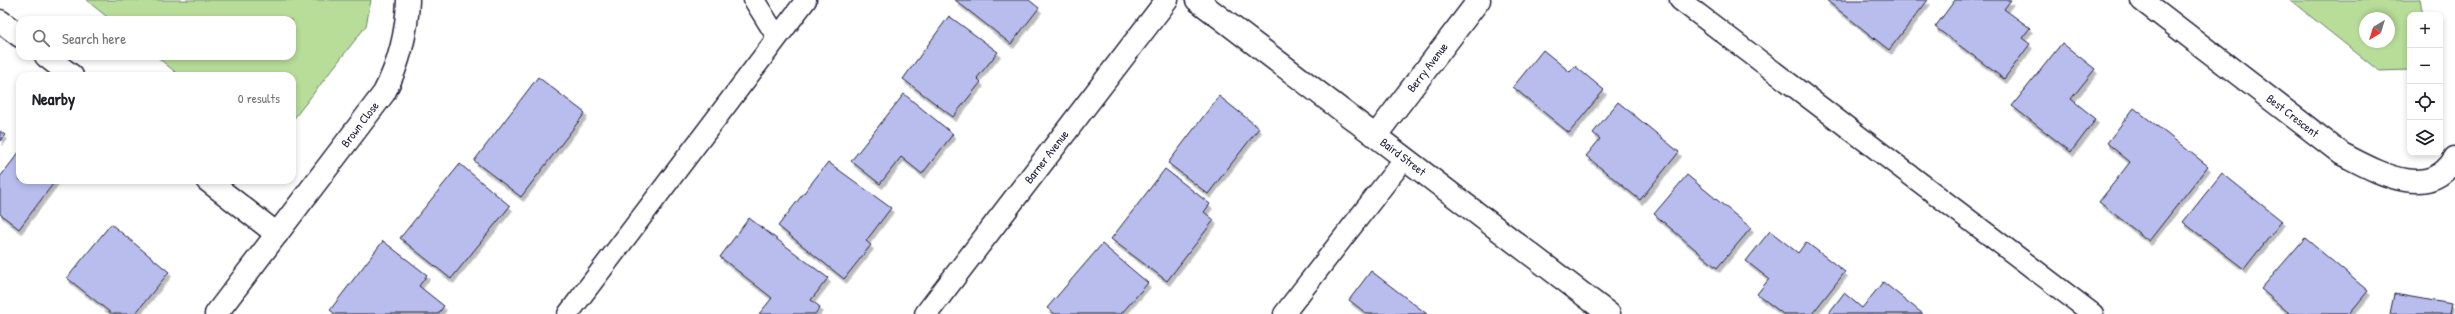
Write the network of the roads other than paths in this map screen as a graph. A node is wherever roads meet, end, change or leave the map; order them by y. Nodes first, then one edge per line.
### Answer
1 (408, 0) edge
2 (754, 0) edge
3 (806, 0) edge
4 (1167, 0) edge
5 (1197, 0) edge
6 (1479, 0) edge
7 (1680, 0) edge
8 (2142, 0) edge
9 (0, 21) edge
10 (16, 33) edge
11 (777, 37) junction
12 (51, 60) edge
13 (67, 72) edge
14 (1376, 135) junction
15 (1405, 158) junction
16 (2455, 158) edge
17 (212, 184) edge
18 (277, 234) junction
19 (216, 314) edge
20 (568, 314) edge
21 (926, 314) edge
22 (1284, 314) edge
23 (1609, 314) edge
24 (2093, 314) edge

1 - 18 street, Brown Close
2 - 11 lane
3 - 11 lane
4 - 21 street, Barner Avenue
5 - 14 street, Baird Street
6 - 14 street, Berry Avenue
7 - 24 lane
8 - 16 street, Best Crescent
9 - 10 street
11 - 20 lane
12 - 13 street
14 - 15 street, Baird Street
15 - 22 lane
15 - 23 street, Baird Street
17 - 18 street
18 - 19 street, Brown Close

